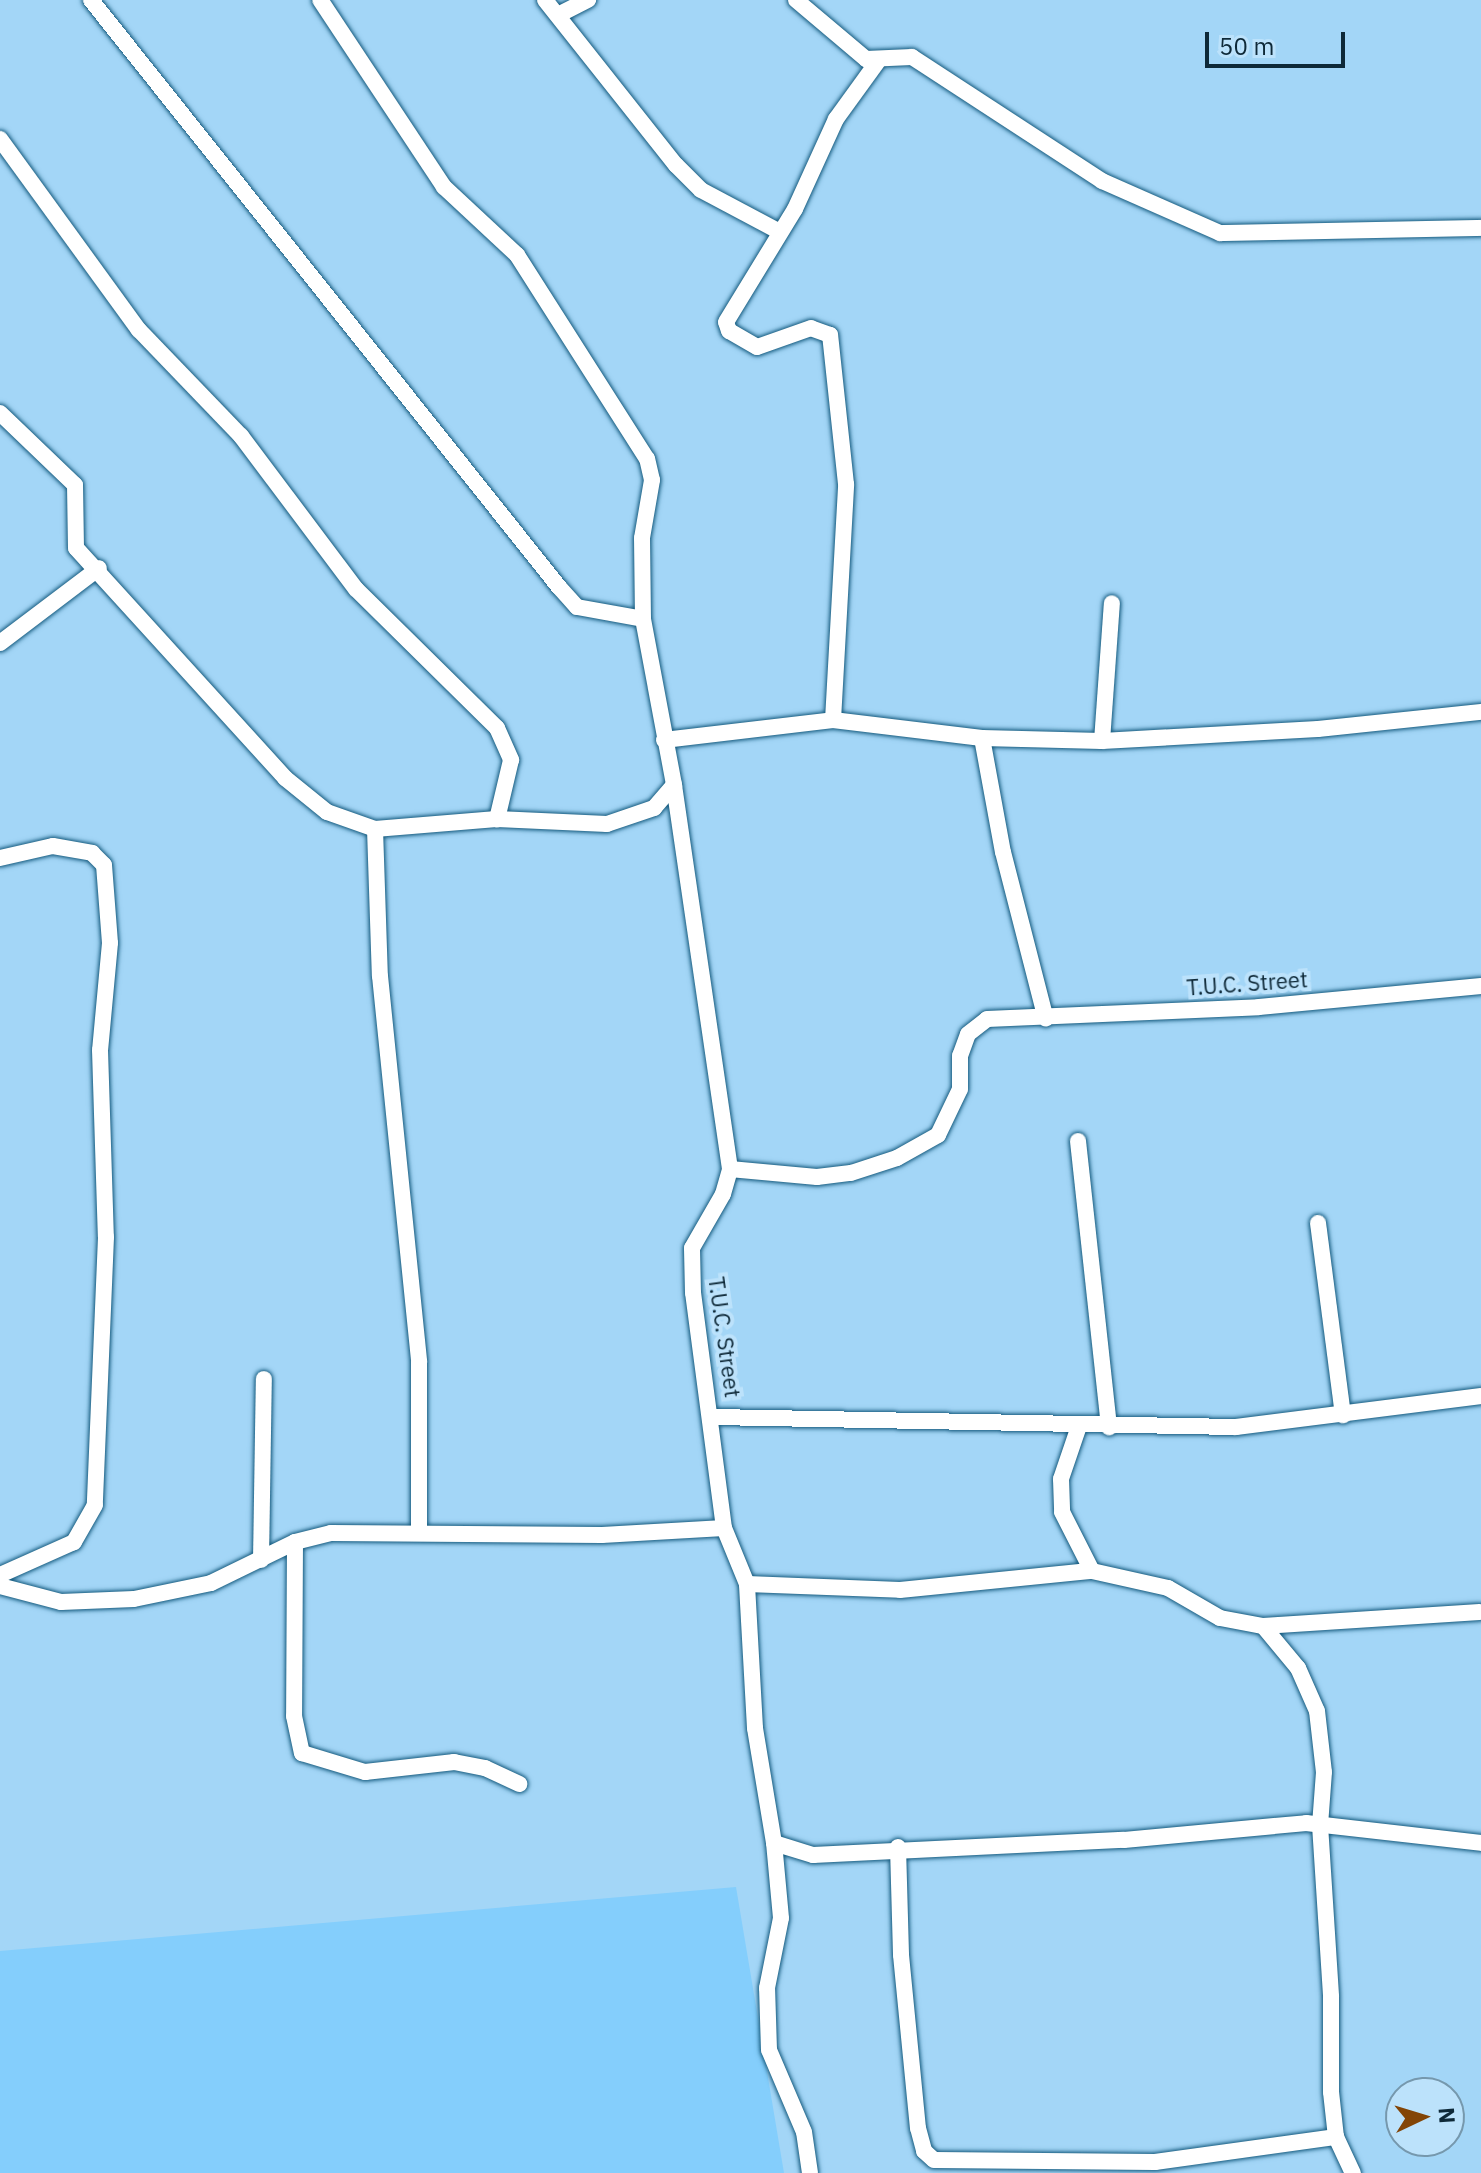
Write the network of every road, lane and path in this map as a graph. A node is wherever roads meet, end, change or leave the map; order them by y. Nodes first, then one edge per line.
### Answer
1 (91, 0) edge
2 (320, 0) edge
3 (545, 0) edge
4 (588, 0) edge
5 (796, 0) edge
6 (558, 15) junction
7 (878, 61) junction
8 (0, 139) edge
9 (1481, 228) edge
10 (780, 232) junction
11 (0, 413) edge
12 (99, 568) junction
13 (1112, 603) dead end
14 (643, 619) junction
15 (0, 643) edge
16 (1481, 712) edge
17 (833, 720) junction
18 (982, 738) junction
19 (664, 740) junction
20 (1102, 741) junction
21 (674, 785) junction
22 (497, 819) junction
23 (375, 829) junction
24 (0, 858) edge
25 (1481, 986) edge
26 (1046, 1019) junction
27 (1078, 1141) dead end
28 (730, 1169) junction
29 (1318, 1223) dead end
30 (264, 1379) dead end
31 (1481, 1396) edge
32 (1343, 1415) junction
33 (714, 1417) junction
34 (1079, 1426) junction
35 (1109, 1427) junction
36 (724, 1528) junction
37 (419, 1531) junction
38 (295, 1542) junction
39 (261, 1560) junction
40 (1092, 1571) junction
41 (0, 1575) edge
42 (747, 1584) junction
43 (0, 1586) edge
44 (1480, 1612) edge
45 (1263, 1626) junction
46 (519, 1784) dead end
47 (1320, 1825) junction
48 (774, 1843) junction
49 (1481, 1843) edge
50 (898, 1847) junction
51 (1336, 2137) junction
52 (1156, 2168) edge
53 (810, 2173) edge
54 (1353, 2173) edge

1 - 14 street
2 - 14 street
3 - 6 street
4 - 6 street
5 - 7 street
6 - 10 street
7 - 9 street
7 - 10 street
8 - 22 street
10 - 17 street
11 - 12 street
12 - 15 street
12 - 23 street
13 - 20 street
14 - 19 street
16 - 20 street
17 - 18 street
17 - 19 street
18 - 20 street
18 - 26 street
19 - 21 street
21 - 22 street
21 - 28 street
22 - 23 street
23 - 37 street
24 - 41 street
25 - 26 street, T.U.C. Street
26 - 28 street, T.U.C. Street
27 - 35 street
28 - 33 street, T.U.C. Street
29 - 32 street
30 - 39 street
31 - 32 street
32 - 35 street
33 - 34 street
33 - 36 street, T.U.C. Street
34 - 35 street
34 - 40 street
36 - 37 street
36 - 42 street, T.U.C. Street
37 - 38 street
38 - 39 street
38 - 46 street
39 - 43 street
40 - 42 street
40 - 45 street
42 - 48 street, T.U.C. Street
44 - 45 street
45 - 47 street
47 - 49 street
47 - 50 street
47 - 51 street
48 - 50 street
48 - 53 street, T.U.C. Street
50 - 52 street
51 - 52 street
51 - 54 street

